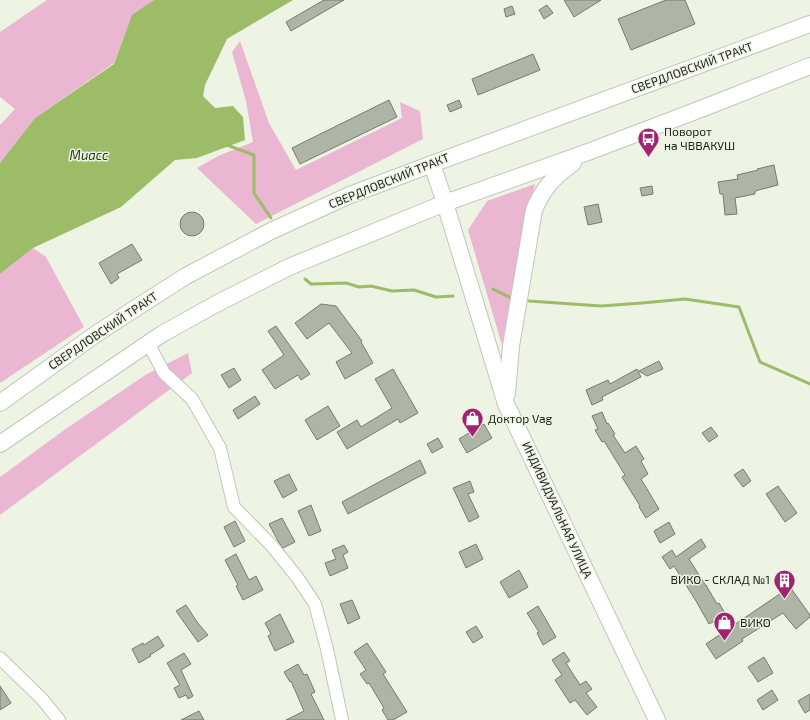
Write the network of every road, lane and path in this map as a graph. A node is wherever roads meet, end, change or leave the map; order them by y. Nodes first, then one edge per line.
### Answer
1 (810, 24) edge
2 (810, 66) edge
3 (588, 152) junction
4 (432, 164) junction
5 (445, 203) junction
6 (148, 343) junction
7 (0, 403) edge
8 (506, 404) junction
9 (0, 444) edge
10 (0, 658) edge
11 (59, 720) edge
12 (342, 720) edge
13 (656, 720) edge

1 - 4 main road, СВЕРДЛОВСКИЙ ТРАКТ
2 - 3 main road
3 - 5 main road
3 - 8 main road
4 - 5 main road, ИНДИВИДУАЛЬНАЯ УЛИЦА
4 - 7 main road, СВЕРДЛОВСКИЙ ТРАКТ
5 - 6 main road
5 - 8 main road, ИНДИВИДУАЛЬНАЯ УЛИЦА
6 - 9 main road
6 - 12 street
8 - 13 main road, ИНДИВИДУАЛЬНАЯ УЛИЦА
10 - 11 street

